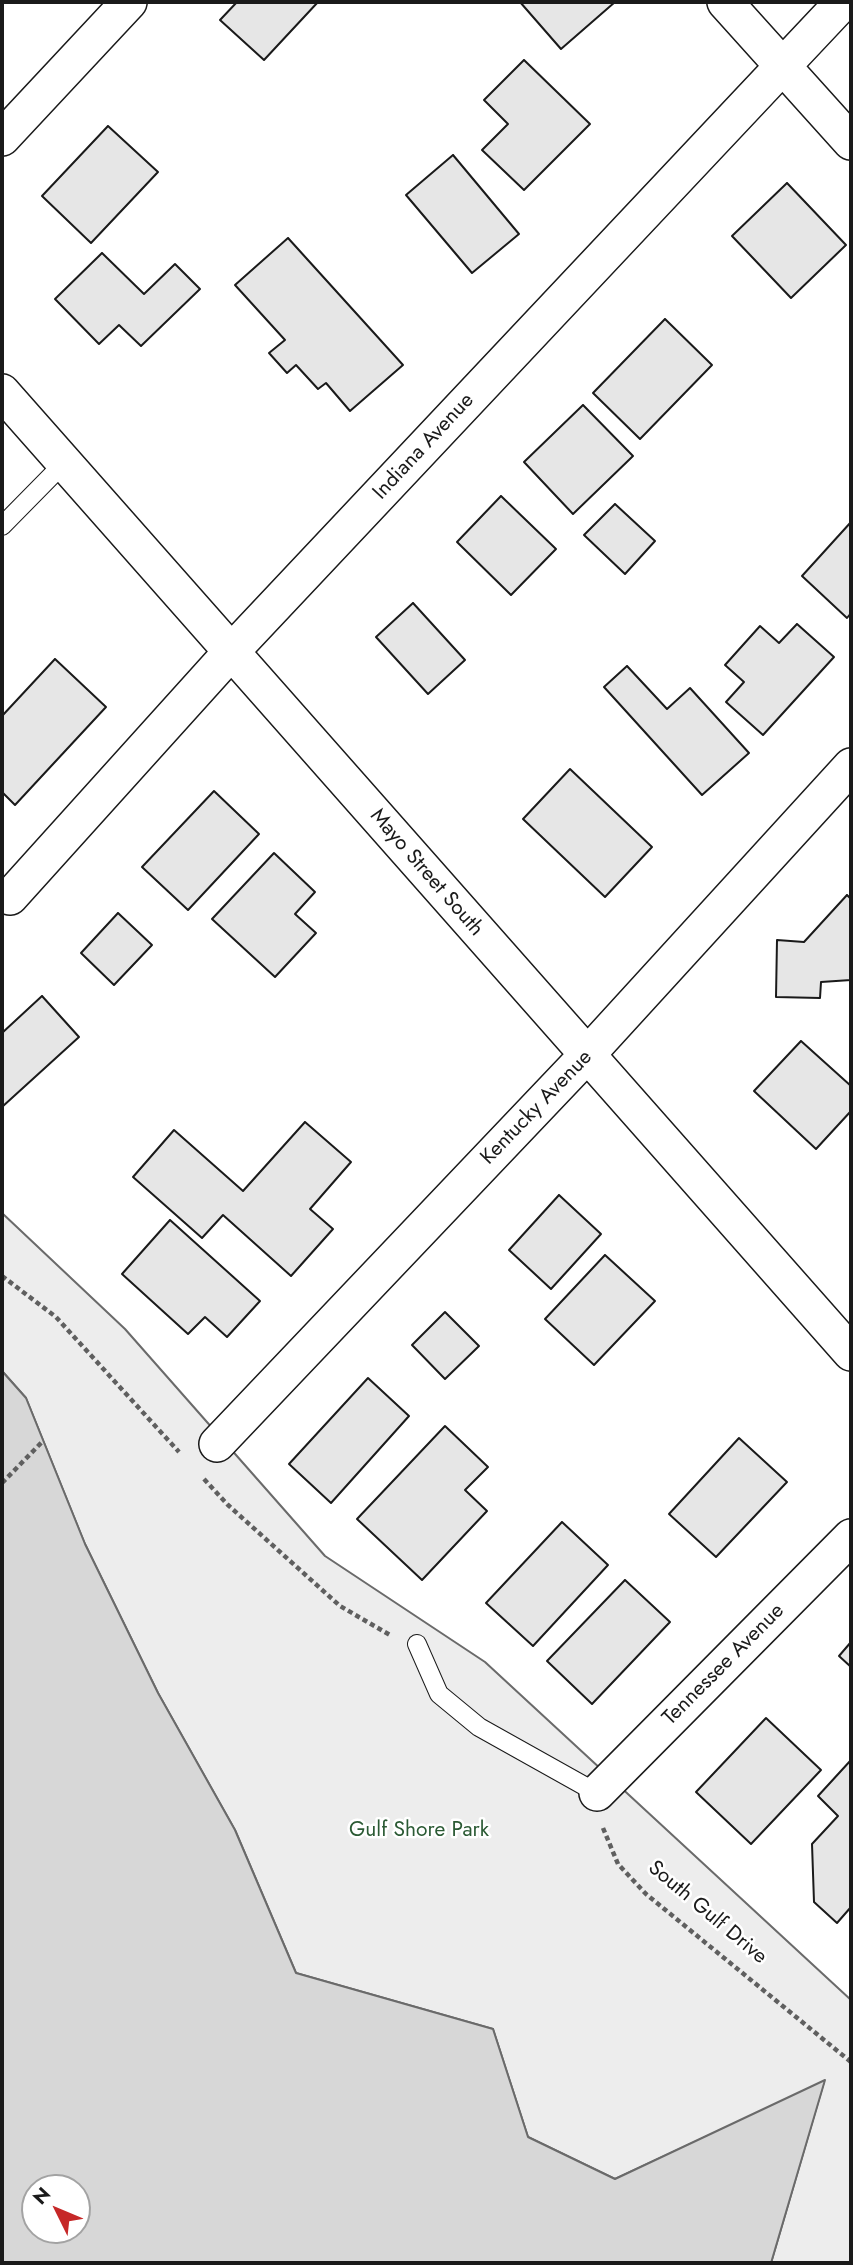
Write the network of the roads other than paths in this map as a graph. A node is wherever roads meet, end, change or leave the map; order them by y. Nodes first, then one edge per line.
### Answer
1 (129, 2) edge
2 (725, 2) edge
3 (843, 2) edge
4 (783, 66) junction
5 (2, 138) edge
6 (851, 142) edge
7 (2, 392) edge
8 (64, 463) junction
9 (2, 526) edge
10 (231, 653) junction
11 (851, 766) edge
12 (10, 897) dead end
13 (587, 1055) junction
14 (851, 1353) edge
15 (217, 1444) dead end
16 (851, 1537) edge
17 (417, 1644) dead end
18 (597, 1793) joint

1 - 5 street
2 - 4 street
3 - 4 street, Indiana Avenue
4 - 6 street
4 - 10 street, Indiana Avenue
7 - 8 street, Mayo Street South
8 - 9 lane
8 - 10 street, Mayo Street South
10 - 12 street, Indiana Avenue
10 - 13 street, Mayo Street South
11 - 13 street, Kentucky Avenue
13 - 14 street, Mayo Street South
13 - 15 street, Kentucky Avenue
16 - 18 street, Tennessee Avenue
17 - 18 lane

